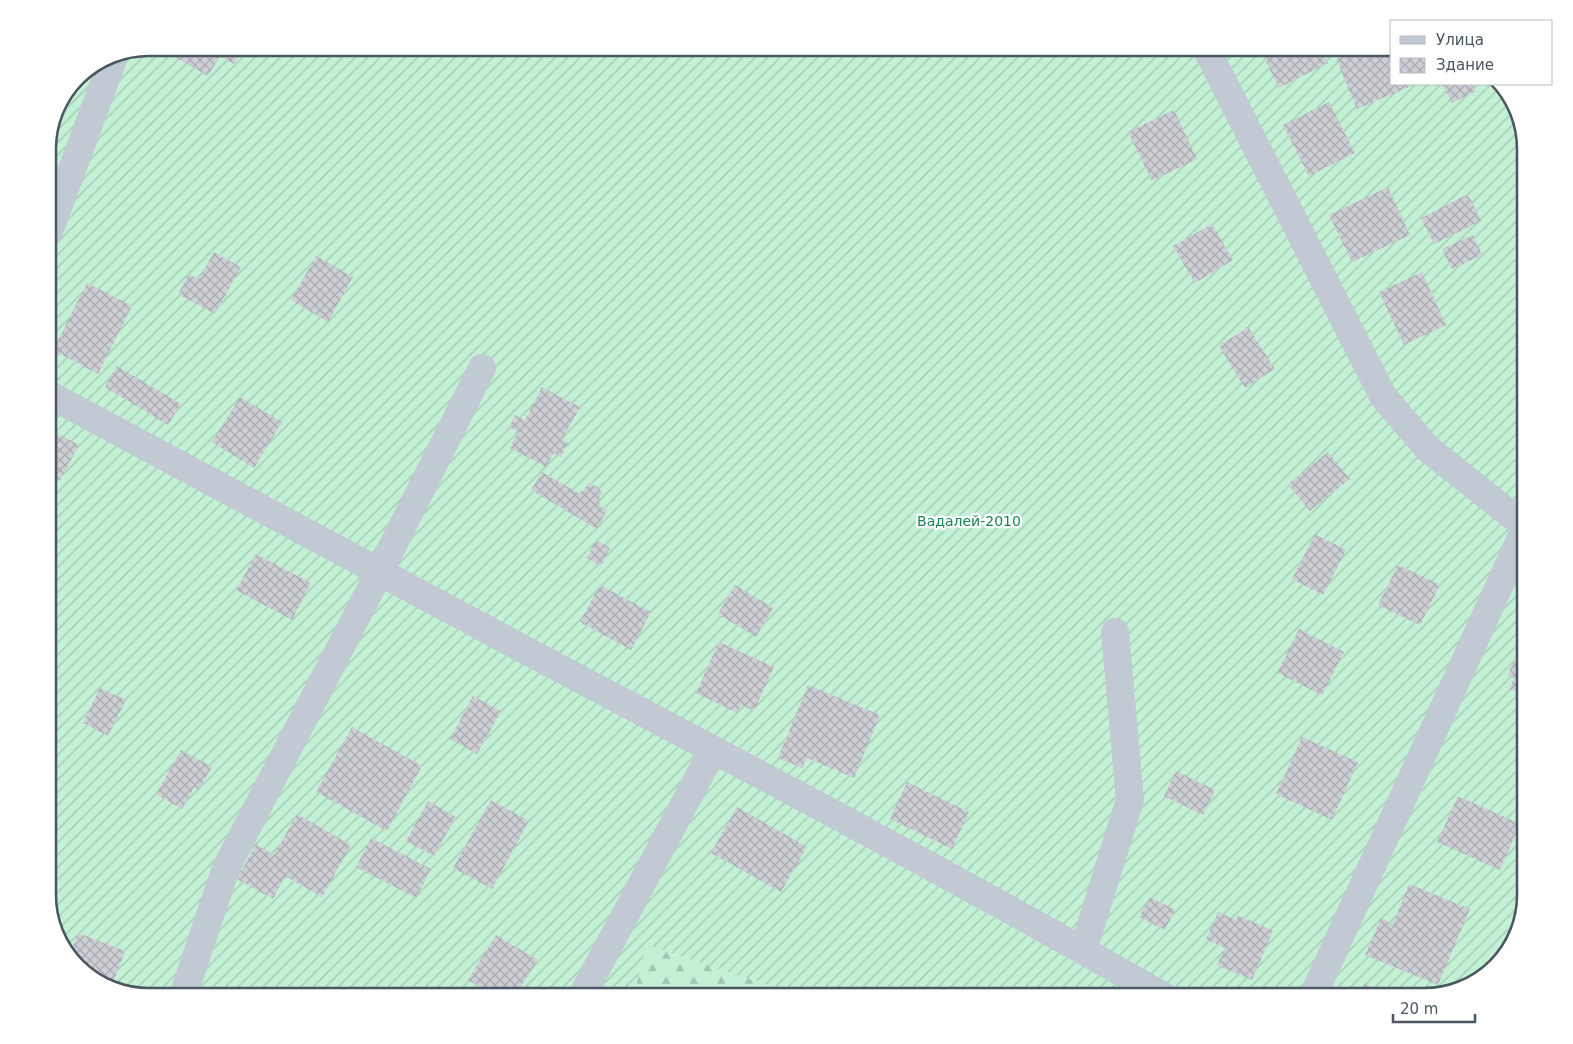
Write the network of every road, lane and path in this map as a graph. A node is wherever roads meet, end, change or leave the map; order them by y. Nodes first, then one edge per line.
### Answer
1 (1210, 56) edge
2 (111, 65) edge
3 (56, 213) edge
4 (482, 368) dead end
5 (56, 398) edge
6 (1517, 521) edge
7 (1517, 548) edge
8 (379, 573) junction
9 (1115, 632) dead end
10 (713, 750) junction
11 (1083, 950) junction
12 (185, 988) edge
13 (586, 988) edge
14 (1149, 988) edge
15 (1317, 988) edge

1 - 6 street
2 - 3 street
4 - 8 street
5 - 8 street
7 - 15 street
8 - 10 street
8 - 12 street
9 - 11 street
10 - 11 street
10 - 13 street
11 - 14 street

